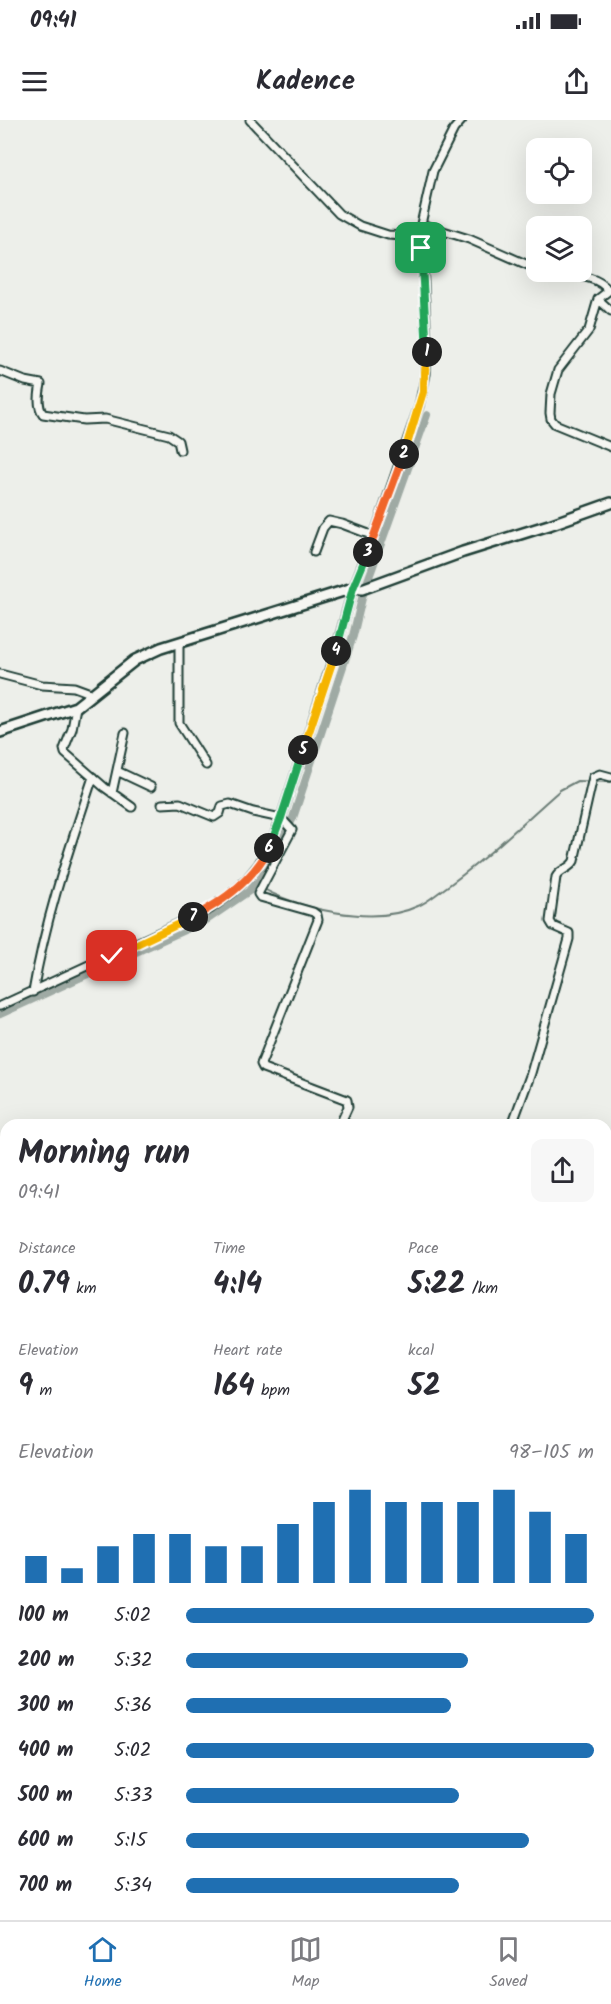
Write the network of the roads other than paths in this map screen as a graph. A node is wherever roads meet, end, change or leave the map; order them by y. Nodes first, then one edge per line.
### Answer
1 (250, 120) edge
2 (462, 120) edge
3 (422, 229) junction
4 (526, 263) edge
5 (592, 278) edge
6 (609, 290) edge
7 (598, 299) junction
8 (611, 311) edge
9 (0, 371) edge
10 (611, 447) edge
11 (180, 450) dead end
12 (611, 503) edge
13 (374, 536) junction
14 (314, 552) dead end
15 (361, 588) junction
16 (179, 643) junction
17 (0, 674) edge
18 (93, 694) junction
19 (76, 707) junction
20 (0, 732) edge
21 (125, 733) dead end
22 (206, 765) dead end
23 (117, 771) junction
24 (93, 777) junction
25 (611, 777) edge
26 (151, 787) dead end
27 (112, 793) junction
28 (162, 804) dead end
29 (132, 807) dead end
30 (283, 821) junction
31 (33, 992) junction
32 (0, 1006) edge
33 (342, 1119) edge
34 (514, 1119) edge

1 - 3 street
2 - 3 street
3 - 4 street
3 - 13 street
5 - 6 street
6 - 7 street
7 - 8 street
7 - 10 street
9 - 11 street
12 - 15 main road
13 - 14 street
13 - 15 street
15 - 16 main road
15 - 30 street
16 - 18 main road
16 - 22 street
17 - 18 street
18 - 19 main road
19 - 20 main road
19 - 24 street
21 - 23 street
23 - 26 street
23 - 27 street
24 - 27 street
24 - 31 street
25 - 34 street
27 - 29 street
28 - 30 street
30 - 31 street
30 - 33 street
31 - 32 street

